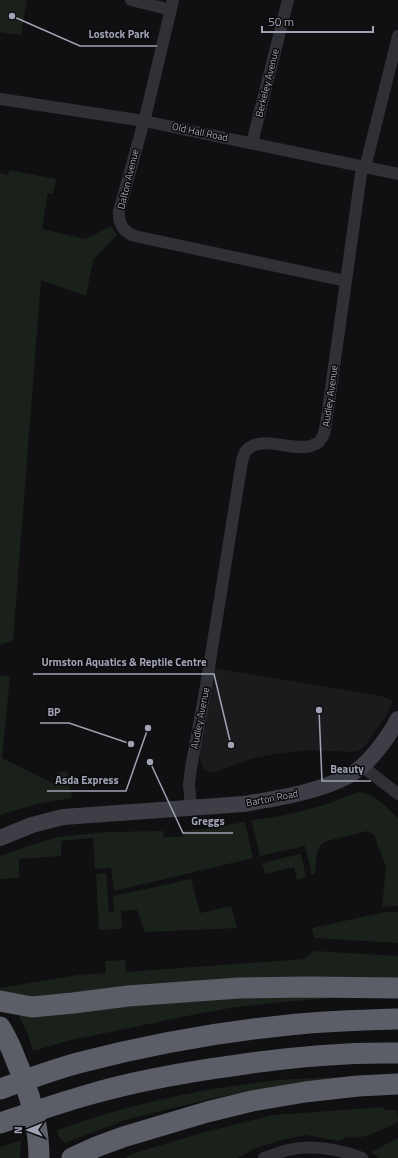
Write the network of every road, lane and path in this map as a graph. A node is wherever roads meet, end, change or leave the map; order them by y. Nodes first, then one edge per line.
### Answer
1 (131, 0) edge
2 (288, 0) edge
3 (172, 5) edge
4 (398, 36) edge
5 (0, 99) edge
6 (144, 121) junction
7 (252, 143) junction
8 (364, 167) junction
9 (398, 174) edge
10 (346, 281) junction
11 (398, 719) edge
12 (362, 766) junction
13 (398, 794) edge
14 (191, 808) junction
15 (0, 838) edge
16 (398, 988) edge
17 (0, 1001) edge
18 (398, 1019) edge
19 (0, 1027) edge
20 (398, 1052) edge
21 (398, 1084) edge
22 (0, 1089) edge
23 (0, 1123) edge
24 (288, 1154) edge
25 (39, 1158) edge
26 (72, 1158) edge
27 (264, 1158) edge
28 (362, 1158) edge

1 - 3 street
2 - 7 street, Berkeley Avenue
3 - 6 street, Dalton Avenue
4 - 8 street, Audley Avenue
5 - 6 street, Old Hall Road
6 - 7 street, Old Hall Road
6 - 10 street, Dalton Avenue
7 - 8 street, Old Hall Road
8 - 9 street, Old Hall Road
8 - 10 street, Audley Avenue
10 - 14 street, Audley Avenue
11 - 12 street, Barton Road
12 - 13 street
12 - 14 street, Barton Road
14 - 15 street, Barton Road
16 - 17 highway
18 - 22 highway
19 - 25 highway
20 - 23 highway
21 - 26 highway
24 - 27 street
24 - 28 street

